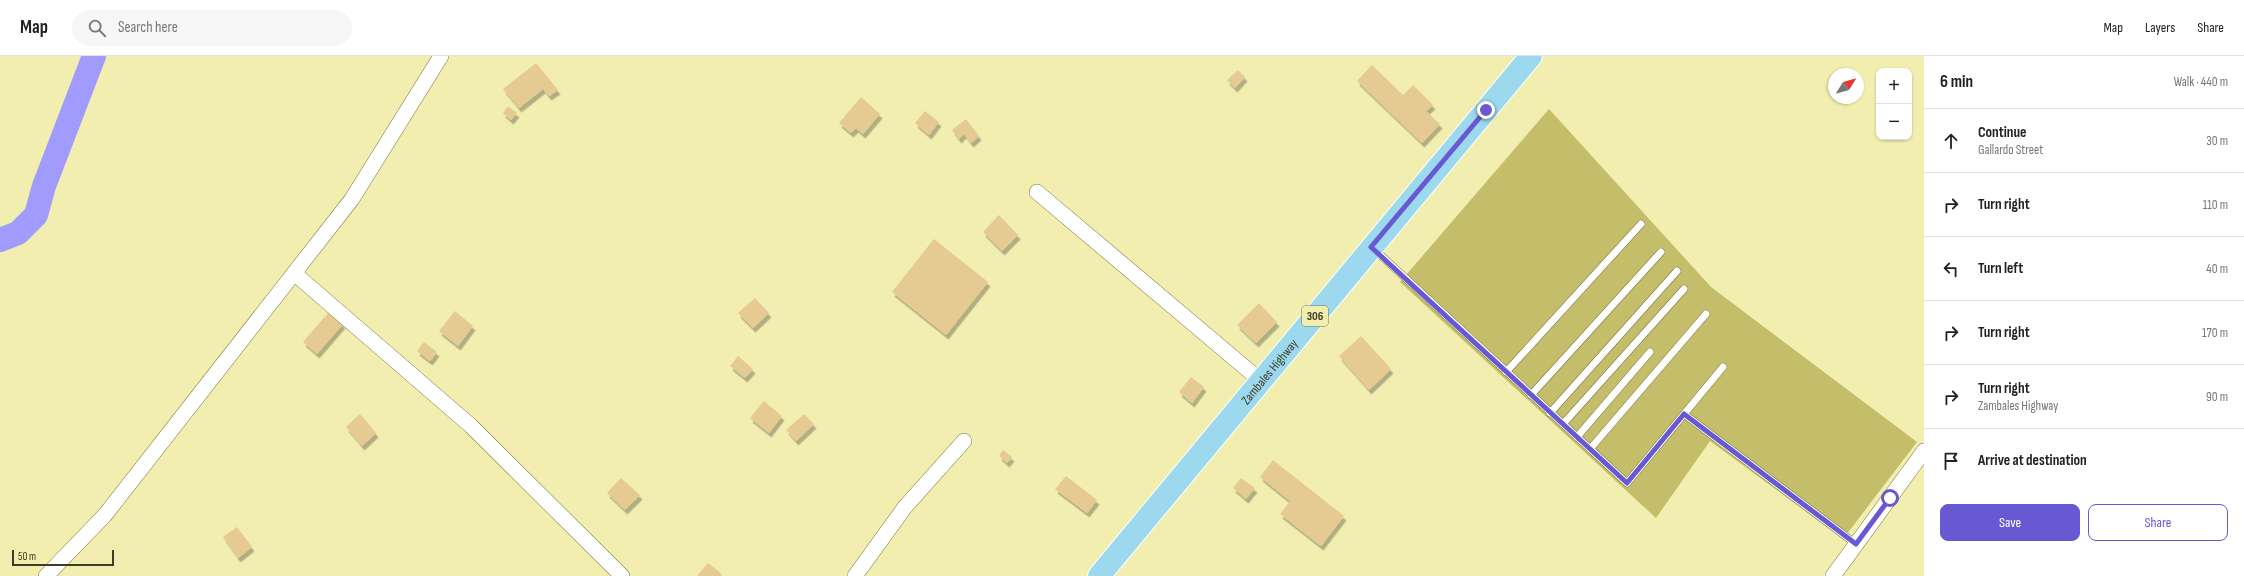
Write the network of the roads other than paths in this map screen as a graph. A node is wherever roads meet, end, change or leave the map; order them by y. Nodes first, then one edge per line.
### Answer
1 (441, 56) edge
2 (1531, 56) edge
3 (1038, 192) dead end
4 (1641, 224) dead end
5 (1371, 247) junction
6 (1660, 252) dead end
7 (1677, 271) dead end
8 (294, 272) junction
9 (1684, 289) dead end
10 (1706, 314) dead end
11 (1650, 352) dead end
12 (1723, 367) dead end
13 (1506, 372) junction
14 (1261, 381) junction
15 (1531, 395) junction
16 (1550, 412) junction
17 (1684, 414) junction
18 (1563, 424) junction
19 (1577, 437) junction
20 (964, 441) dead end
21 (1590, 449) junction
22 (1924, 451) edge
23 (1856, 544) junction
24 (46, 576) edge
25 (622, 576) edge
26 (856, 576) edge
27 (1100, 576) edge
28 (1833, 576) edge

1 - 8 street
2 - 5 main road, Zambales Highway / 306
3 - 14 street
4 - 13 lane
5 - 13 lane
5 - 14 main road, Zambales Highway / 306
6 - 15 lane
7 - 16 lane
8 - 24 street
8 - 25 street
9 - 18 lane
10 - 21 lane
11 - 19 lane
12 - 17 lane
13 - 15 lane
14 - 27 main road, Zambales Highway / 306
15 - 16 lane
16 - 18 lane
17 - 21 lane
17 - 23 lane
18 - 19 lane
19 - 21 lane
20 - 26 street
22 - 23 street
23 - 28 street

